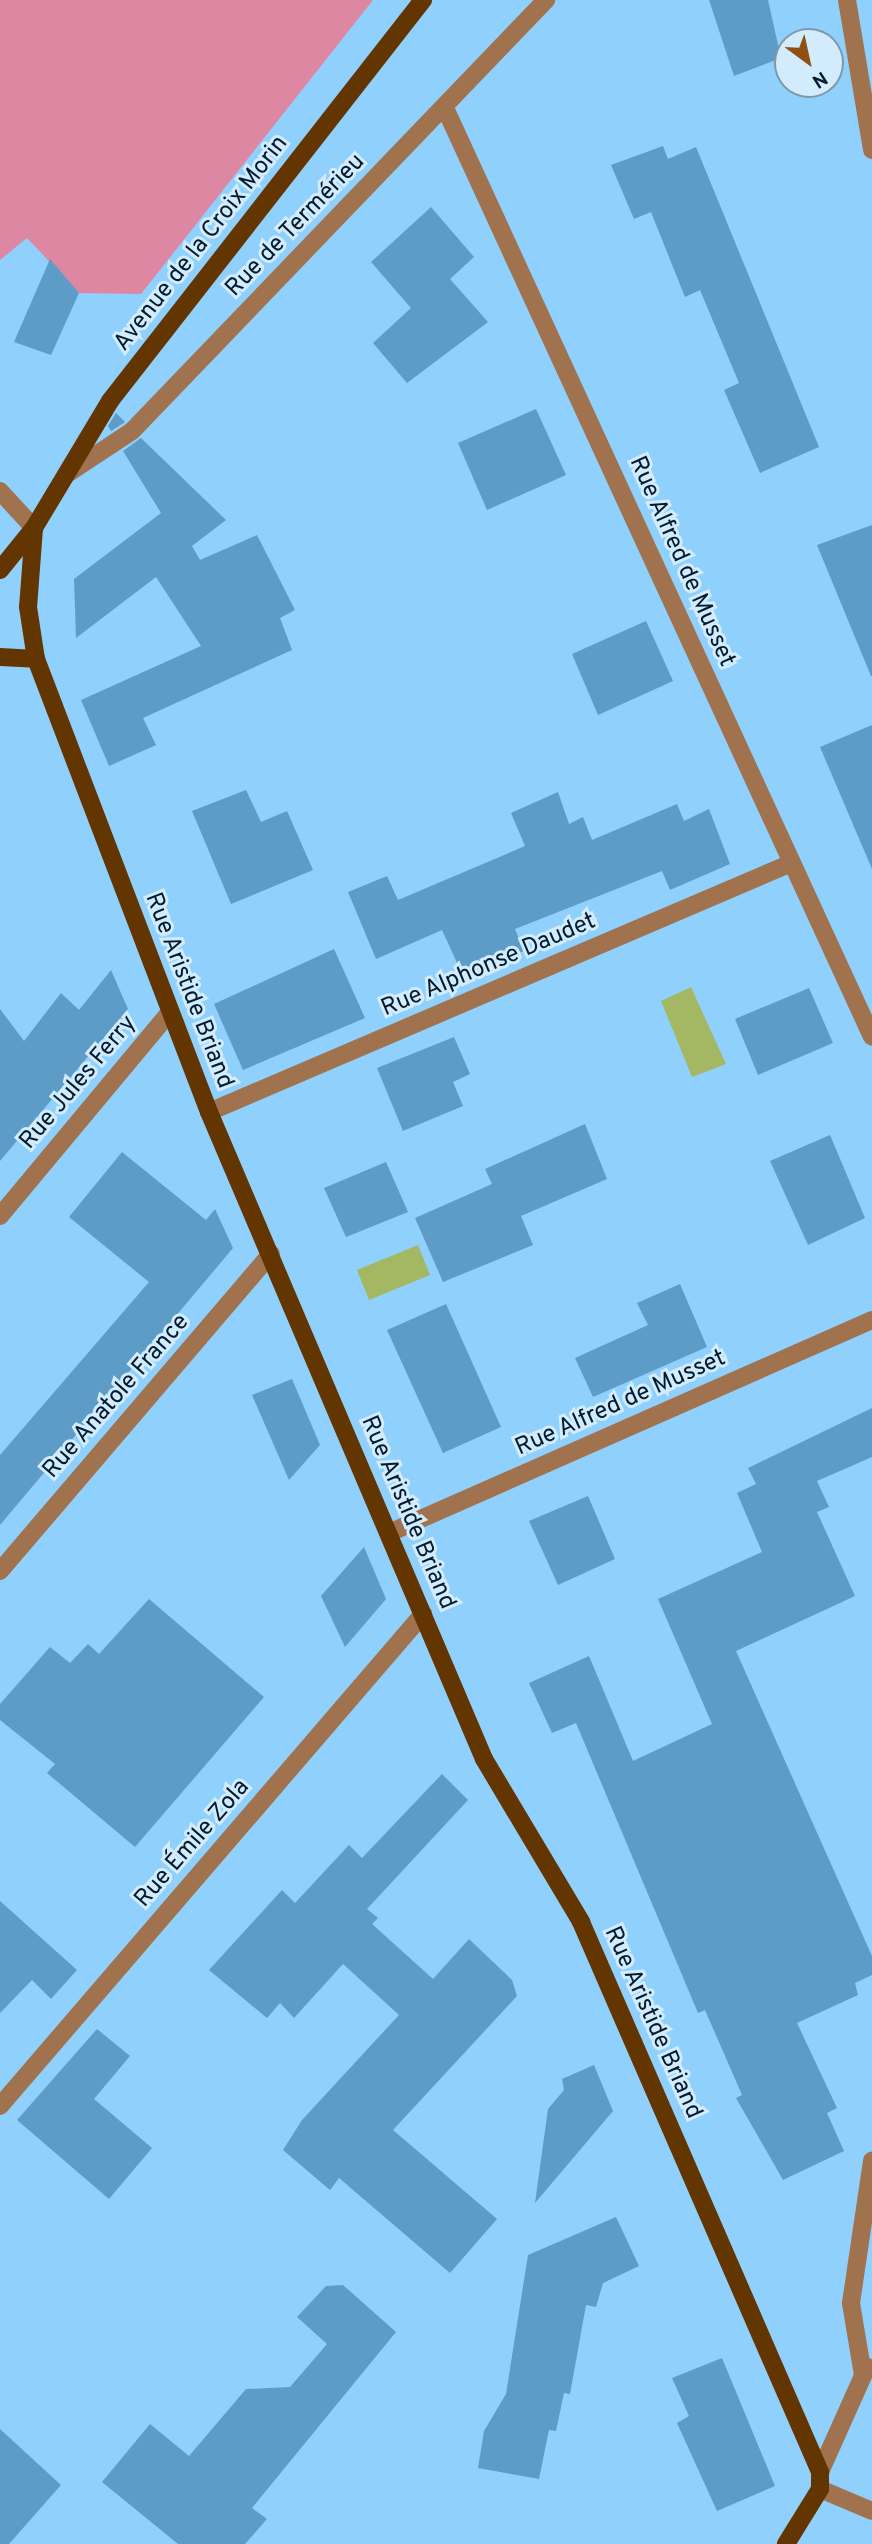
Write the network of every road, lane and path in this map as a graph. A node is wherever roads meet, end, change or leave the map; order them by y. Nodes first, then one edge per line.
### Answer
1 (423, 0) edge
2 (546, 0) edge
3 (847, 0) edge
4 (445, 108) junction
5 (872, 150) edge
6 (69, 472) junction
7 (0, 491) edge
8 (34, 528) junction
9 (0, 570) edge
10 (0, 657) edge
11 (36, 659) junction
12 (789, 864) junction
13 (169, 1013) junction
14 (872, 1037) edge
15 (209, 1112) junction
16 (0, 1216) edge
17 (271, 1254) junction
18 (872, 1320) edge
19 (389, 1533) junction
20 (0, 1571) edge
21 (423, 1614) junction
22 (0, 2106) edge
23 (872, 2161) edge
24 (872, 2359) edge
25 (863, 2375) junction
26 (820, 2481) junction
27 (872, 2511) edge
28 (786, 2544) edge

1 - 6 main road, Avenue de la Croix Morin
2 - 4 street, Rue de Termérieu
3 - 5 street
4 - 6 street, Rue de Termérieu
4 - 12 street, Rue Alfred de Musset
6 - 8 main road, Avenue de la Croix Morin
7 - 8 street
8 - 9 main road, Avenue de la Croix Morin
8 - 11 main road, Rue Aristide Briand
10 - 11 main road
11 - 13 main road, Rue Aristide Briand
12 - 14 street, Rue Alfred de Musset
12 - 15 street, Rue Alphonse Daudet
13 - 15 main road, Rue Aristide Briand
13 - 16 street, Rue Jules Ferry
15 - 17 main road, Rue Aristide Briand
17 - 19 main road, Rue Aristide Briand
17 - 20 street, Rue Anatole France
18 - 19 street, Rue Alfred de Musset
19 - 21 main road, Rue Aristide Briand
21 - 22 street, Rue Émile Zola
21 - 26 main road, Rue Aristide Briand
23 - 25 street
24 - 25 street
25 - 26 street
26 - 27 street
26 - 28 main road

